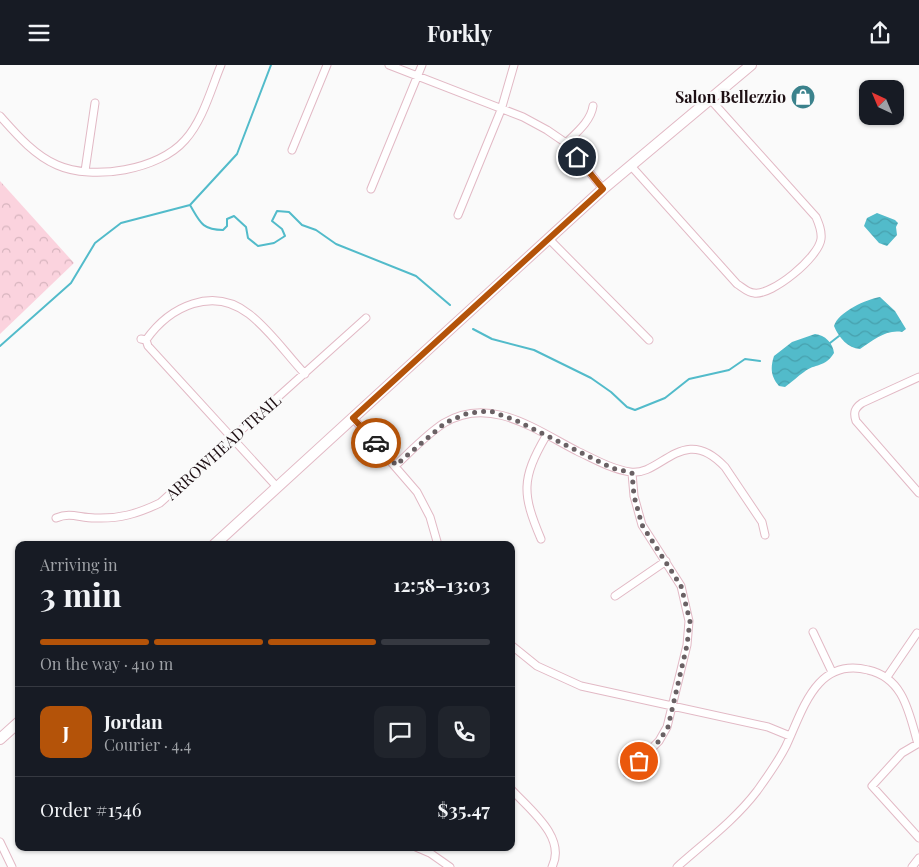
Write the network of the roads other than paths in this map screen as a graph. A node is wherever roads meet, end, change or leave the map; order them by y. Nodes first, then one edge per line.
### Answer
1 (221, 65) edge
2 (327, 65) edge
3 (389, 65) edge
4 (422, 65) edge
5 (514, 65) edge
6 (751, 65) edge
7 (418, 76) junction
8 (710, 99) junction
9 (95, 103) dead end
10 (593, 106) dead end
11 (501, 110) junction
12 (0, 116) edge
13 (566, 143) junction
14 (292, 150) dead end
15 (632, 167) junction
16 (85, 171) junction
17 (371, 189) dead end
18 (603, 189) junction
19 (458, 215) dead end
20 (549, 239) junction
21 (366, 318) dead end
22 (649, 340) dead end
23 (305, 374) junction
24 (919, 377) edge
25 (353, 418) junction
26 (546, 436) junction
27 (232, 440) junction
28 (396, 465) junction
29 (632, 473) junction
30 (277, 487) junction
31 (919, 493) edge
32 (56, 518) dead end
33 (765, 535) dead end
34 (541, 539) dead end
35 (218, 541) edge
36 (437, 541) edge
37 (666, 561) junction
38 (615, 596) dead end
39 (813, 632) dead end
40 (917, 633) dead end
41 (515, 648) edge
42 (832, 672) junction
43 (887, 677) junction
44 (674, 707) junction
45 (15, 726) edge
46 (790, 736) junction
47 (0, 739) edge
48 (918, 744) edge
49 (627, 773) dead end
50 (515, 794) edge
51 (919, 838) edge
52 (0, 842) edge
53 (425, 851) edge
54 (919, 858) edge
55 (12, 867) edge
56 (450, 867) edge
57 (552, 867) edge
58 (677, 867) edge
59 (912, 867) edge

1 - 16 street
2 - 14 street
3 - 7 street
4 - 7 street
5 - 11 street
6 - 8 street
7 - 11 street
7 - 17 street
8 - 15 street
8 - 15 street
9 - 16 street
10 - 13 street
11 - 13 street
11 - 19 street
12 - 16 street
13 - 18 street
15 - 18 street
18 - 20 street
20 - 22 street
20 - 25 street
21 - 23 street, ARROWHEAD TRAIL
23 - 27 street, ARROWHEAD TRAIL
23 - 27 street
24 - 31 street
25 - 28 street
25 - 30 street
26 - 28 street
26 - 29 street
26 - 34 street
27 - 30 street
27 - 32 street, ARROWHEAD TRAIL
28 - 36 street
29 - 33 street
29 - 37 street
30 - 35 street
37 - 38 street
37 - 44 street
39 - 42 street
40 - 43 street
41 - 44 street
42 - 43 street
42 - 46 street
43 - 48 street
44 - 46 street
44 - 49 street
45 - 47 street
46 - 58 street
48 - 51 street
50 - 57 street
52 - 55 street
53 - 56 street
54 - 59 street

